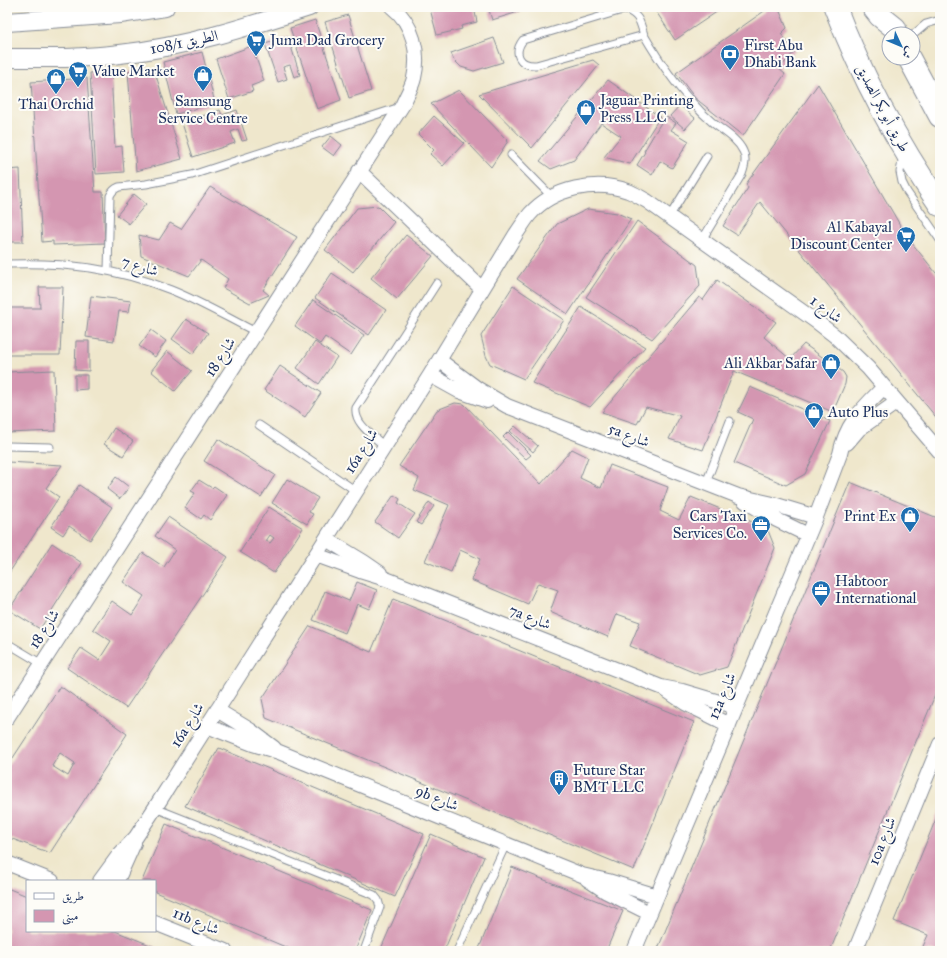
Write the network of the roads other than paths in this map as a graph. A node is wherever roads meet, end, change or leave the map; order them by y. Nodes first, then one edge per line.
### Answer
1 (165, 7) edge
2 (309, 7) edge
3 (392, 7) edge
4 (835, 7) edge
5 (873, 7) edge
6 (887, 7) edge
7 (940, 20) edge
8 (7, 22) edge
9 (894, 26) edge
10 (898, 26) edge
11 (920, 26) edge
12 (644, 35) junction
13 (7, 58) edge
14 (913, 66) edge
15 (402, 106) junction
16 (940, 116) edge
17 (905, 151) junction
18 (511, 155) dead end
19 (707, 156) dead end
20 (360, 171) junction
21 (552, 197) junction
22 (940, 205) edge
23 (669, 217) junction
24 (702, 240) junction
25 (940, 240) edge
26 (7, 264) edge
27 (108, 270) junction
28 (437, 283) dead end
29 (482, 289) junction
30 (256, 332) junction
31 (439, 360) junction
32 (430, 375) junction
33 (884, 387) junction
34 (897, 402) junction
35 (507, 406) junction
36 (730, 421) dead end
37 (259, 425) dead end
38 (7, 446) edge
39 (384, 446) junction
40 (50, 447) dead end
41 (940, 452) edge
42 (840, 454) junction
43 (706, 483) junction
44 (356, 491) junction
45 (738, 496) junction
46 (816, 517) junction
47 (808, 535) junction
48 (326, 539) junction
49 (316, 555) junction
50 (386, 578) junction
51 (7, 643) edge
52 (42, 664) junction
53 (661, 687) junction
54 (736, 707) junction
55 (217, 710) junction
56 (7, 718) edge
57 (729, 725) junction
58 (207, 726) junction
59 (940, 744) edge
60 (279, 752) junction
61 (155, 808) junction
62 (136, 837) junction
63 (506, 844) junction
64 (7, 863) edge
65 (582, 875) junction
66 (50, 880) edge
67 (101, 880) edge
68 (117, 880) edge
69 (657, 896) junction
70 (649, 913) junction
71 (156, 923) edge
72 (225, 951) edge
73 (364, 951) edge
74 (456, 951) edge
75 (634, 951) edge
76 (855, 951) edge

1 - 8 street
2 - 13 street, 108/1 الطريق
3 - 15 street, شارع 18
4 - 17 main road, طريق أبو بكر الصديق
5 - 9 main road
6 - 10 main road
7 - 11 lane
12 - 12 lane
12 - 24 lane
14 - 16 main road
15 - 20 street, شارع 18
15 - 27 lane
17 - 22 main road, طريق أبو بكر الصديق
17 - 25 lane
18 - 21 lane
19 - 23 lane
20 - 29 street
20 - 30 street, شارع 18
21 - 23 street, 16a شارع
21 - 29 street, 16a شارع
23 - 24 street, شارع 1
24 - 33 street, شارع 1
26 - 27 lane, شارع 7
27 - 30 lane, شارع 7
28 - 39 lane
29 - 31 street, 16a شارع
30 - 52 street, شارع 18
31 - 32 street, 16a شارع
31 - 35 street, 5a شارع
32 - 35 street, 5a شارع
32 - 39 street, 16a شارع
33 - 34 street, شارع 1
33 - 42 street, 12a شارع
34 - 41 street, شارع 1
34 - 42 street, 12a شارع
35 - 43 street, 5a شارع
36 - 43 lane
37 - 44 lane
38 - 40 lane
39 - 44 street, 16a شارع
42 - 46 street, 12a شارع
43 - 45 street, 5a شارع
44 - 48 street, 16a شارع
45 - 46 street, 5a شارع
45 - 47 street, 5a شارع
46 - 47 street, 12a شارع
47 - 54 street, 12a شارع
48 - 49 street, 16a شارع
48 - 50 street, 7a شارع
49 - 50 street, 7a شارع
49 - 55 street, 16a شارع
50 - 53 street, 7a شارع
51 - 52 lane
52 - 56 street, شارع 18
53 - 54 street, 7a شارع
53 - 57 street, 7a شارع
54 - 57 street, 12a شارع
55 - 58 street, 16a شارع
55 - 60 street, 9b شارع
57 - 69 street, 12a شارع
58 - 60 street, 9b شارع
58 - 61 street, 16a شارع
59 - 76 street, 10a شارع
60 - 63 street, 9b شارع
61 - 62 street, 16a شارع
61 - 73 lane
62 - 67 street, 16a شارع
62 - 68 street, 16a شارع
63 - 65 street, 9b شارع
63 - 74 lane
64 - 66 street
65 - 69 street, 9b شارع
65 - 70 street, 9b شارع
69 - 70 street, 12a شارع
70 - 75 street, 12a شارع
71 - 72 street, 11b شارع

